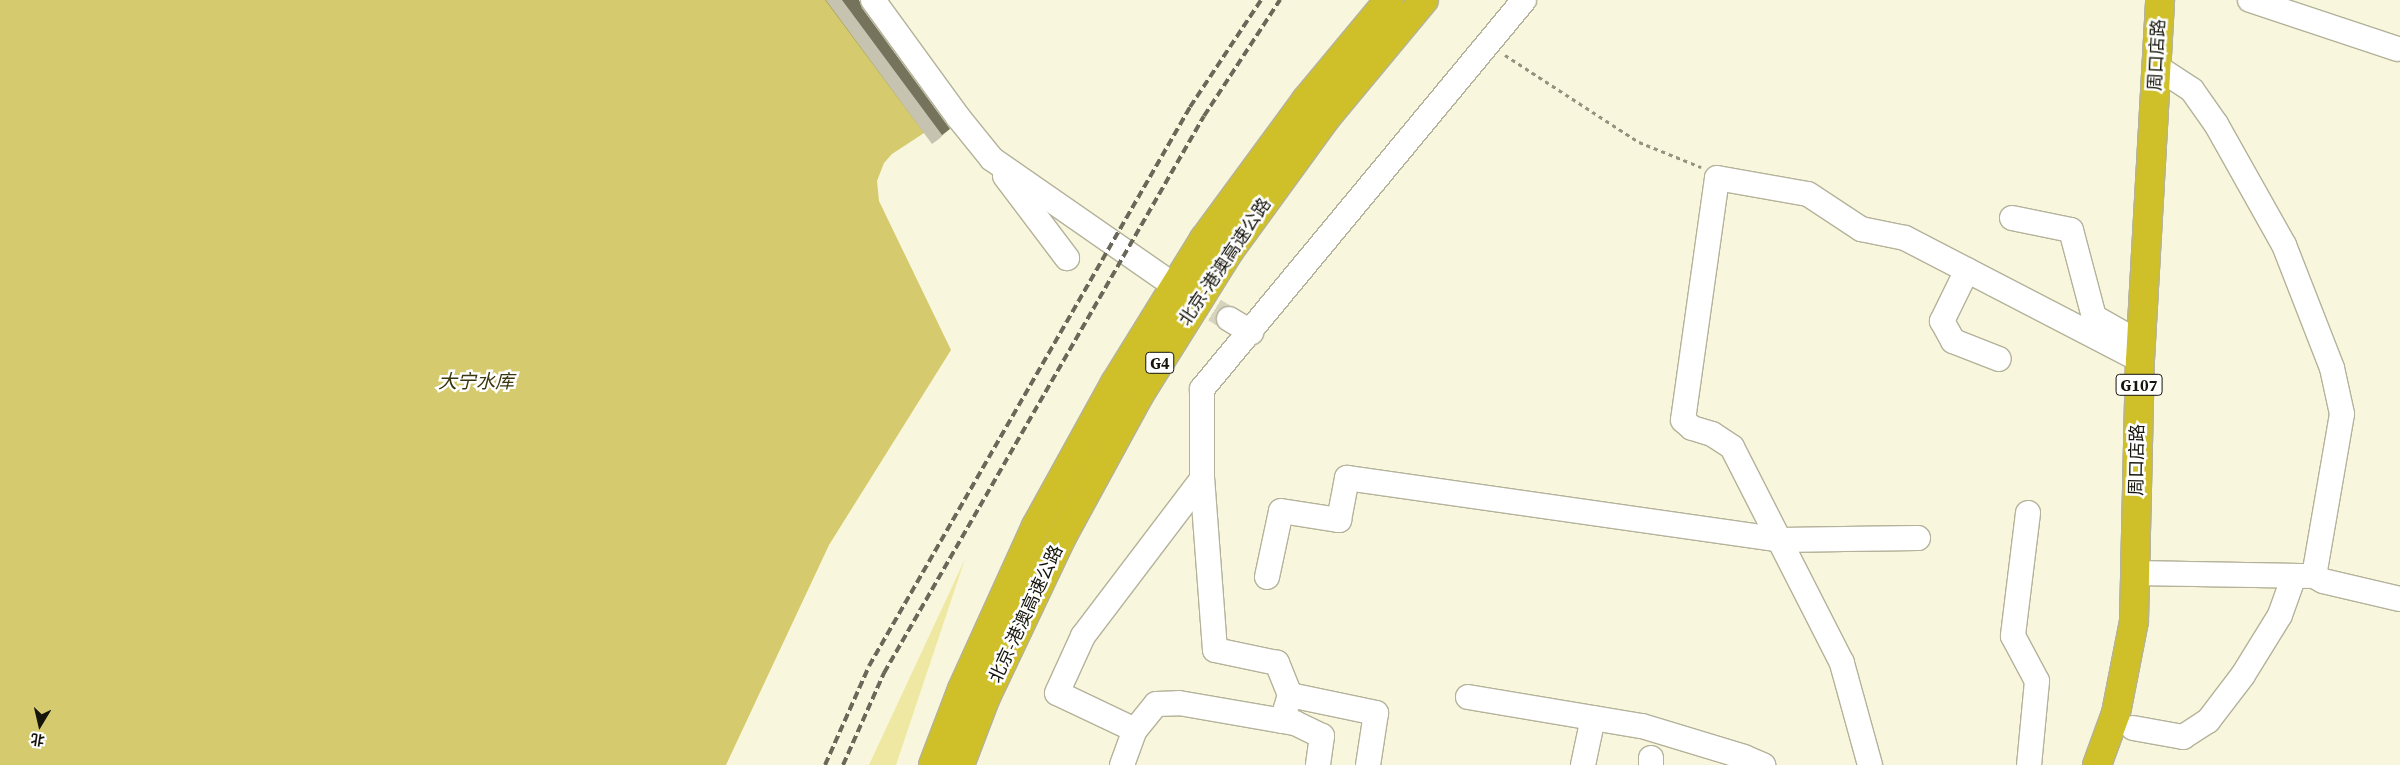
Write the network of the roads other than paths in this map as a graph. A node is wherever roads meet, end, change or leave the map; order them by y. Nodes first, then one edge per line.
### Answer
1 (873, 0) edge
2 (1389, 0) edge
3 (1424, 0) edge
4 (1524, 0) edge
5 (2160, 0) edge
6 (2250, 0) edge
7 (2398, 49) dead end
8 (2157, 67) junction
9 (992, 159) junction
10 (2012, 218) dead end
11 (1067, 258) dead end
12 (1967, 270) junction
13 (1162, 277) tunnel mouth
14 (1229, 320) tunnel mouth
15 (1251, 332) junction
16 (2140, 352) junction
17 (1999, 359) dead end
18 (1202, 479) junction
19 (2028, 513) dead end
20 (1918, 538) dead end
21 (1780, 540) junction
22 (2134, 573) junction
23 (2304, 576) junction
24 (1267, 577) dead end
25 (2400, 599) edge
26 (1290, 695) junction
27 (1468, 697) dead end
28 (1593, 718) junction
29 (1282, 721) junction
30 (2133, 728) dead end
31 (1135, 730) junction
32 (933, 765) edge
33 (960, 765) edge
34 (1122, 765) edge
35 (1318, 765) edge
36 (1368, 765) edge
37 (1584, 765) edge
38 (1763, 765) edge
39 (1870, 765) edge
40 (2029, 765) edge
41 (2097, 765) edge

1 - 9 street
2 - 32 highway, 北京-港澳高速公路 / G4
3 - 33 highway, 北京-港澳高速公路 / G4
4 - 15 street
5 - 8 highway, 周口店路 / G107
6 - 7 street
8 - 16 highway, 周口店路 / G107
8 - 23 street
9 - 11 street
9 - 13 street
10 - 16 street
12 - 16 street
12 - 17 street
12 - 21 street
14 - 15 street
15 - 18 street
16 - 22 highway, 周口店路 / G107
18 - 26 street
18 - 31 street
19 - 40 street
20 - 21 street
21 - 24 street
21 - 39 street
22 - 23 street
22 - 41 highway, 周口店路 / G107
23 - 25 street
23 - 30 street
26 - 29 street
26 - 36 street
27 - 28 street
28 - 37 street
28 - 38 street
29 - 31 street
29 - 35 street
31 - 34 street

